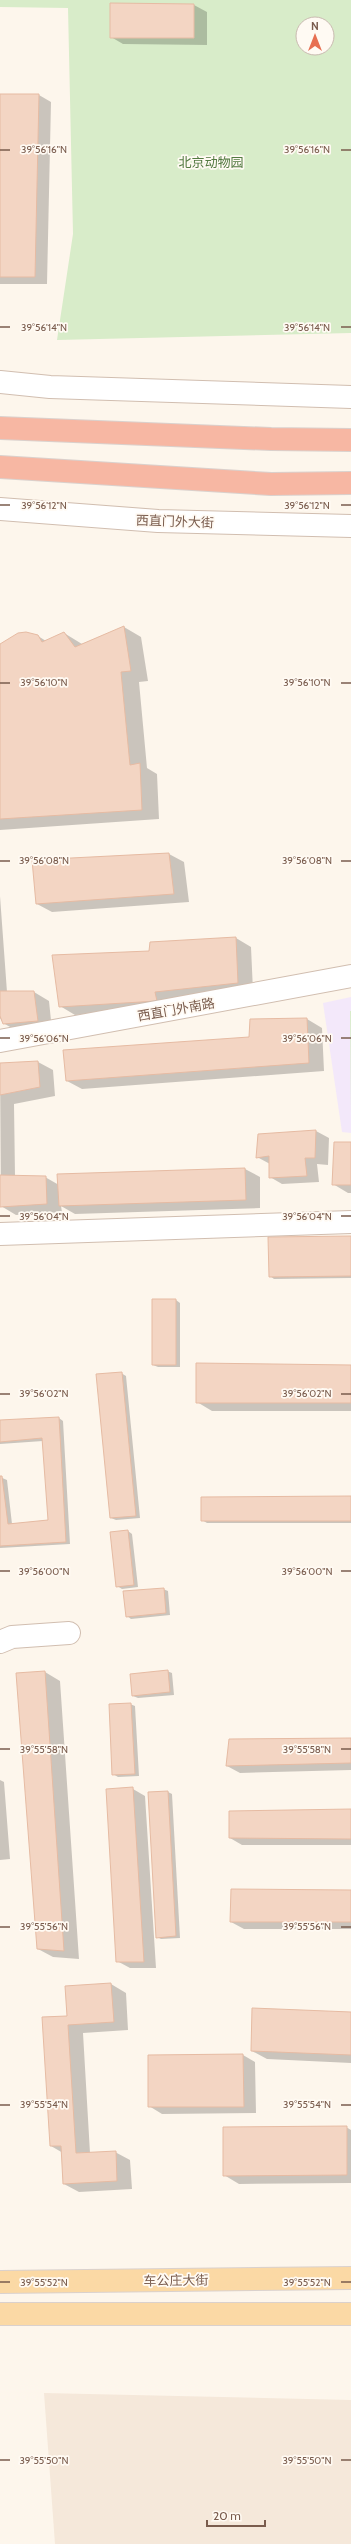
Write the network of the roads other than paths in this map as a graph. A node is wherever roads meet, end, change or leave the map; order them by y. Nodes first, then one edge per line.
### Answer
1 (0, 382) edge
2 (351, 397) edge
3 (0, 428) edge
4 (351, 440) edge
5 (0, 467) edge
6 (351, 483) edge
7 (0, 509) edge
8 (351, 526) edge
9 (351, 976) edge
10 (0, 1041) edge
11 (351, 1222) edge
12 (0, 1234) edge
13 (69, 1633) dead end
14 (0, 1642) edge
15 (351, 2278) edge
16 (0, 2282) edge
17 (0, 2314) edge
18 (351, 2314) edge

1 - 2 street
3 - 4 highway
5 - 6 highway
7 - 8 street, 西直门外大街
9 - 10 street, 西直门外南路
11 - 12 street
13 - 14 street
15 - 16 main road, 车公庄大街
17 - 18 main road

